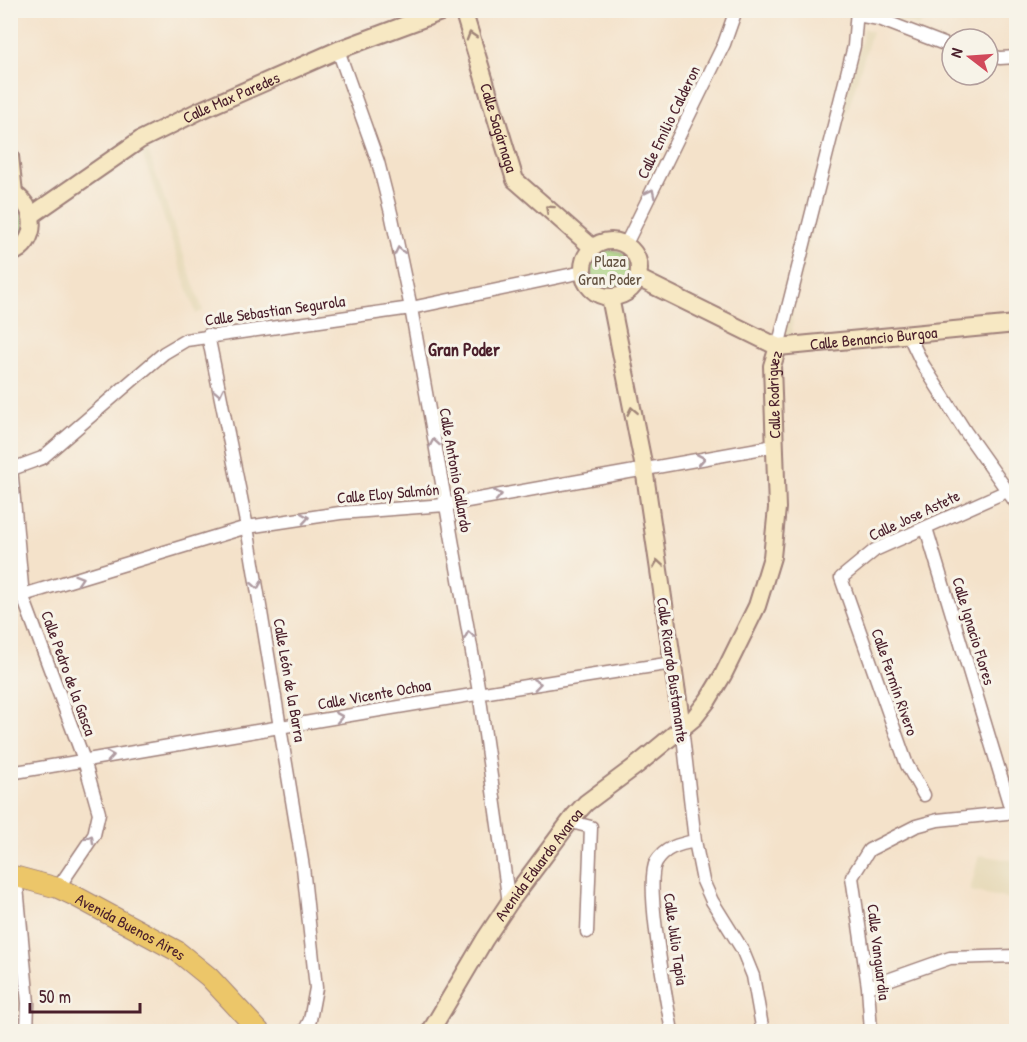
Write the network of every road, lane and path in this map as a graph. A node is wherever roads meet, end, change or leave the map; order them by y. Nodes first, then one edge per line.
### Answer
1 (446, 10) edge
2 (464, 10) edge
3 (736, 10) edge
4 (857, 13) edge
5 (940, 42) edge
6 (338, 50) junction
7 (1017, 57) edge
8 (1000, 58) edge
9 (10, 156) edge
10 (12, 193) edge
11 (32, 215) junction
12 (625, 246) junction
13 (593, 248) junction
14 (10, 254) edge
15 (583, 272) junction
16 (638, 278) junction
17 (610, 297) junction
18 (411, 308) junction
19 (1017, 324) edge
20 (908, 334) junction
21 (208, 335) junction
22 (778, 347) junction
23 (774, 446) junction
24 (11, 463) edge
25 (644, 468) junction
26 (1007, 491) junction
27 (1017, 503) edge
28 (445, 505) junction
29 (247, 527) junction
30 (926, 528) junction
31 (841, 578) joint
32 (24, 597) junction
33 (10, 599) edge
34 (673, 663) junction
35 (479, 692) junction
36 (681, 727) junction
37 (281, 728) junction
38 (84, 760) junction
39 (10, 772) edge
40 (924, 795) dead end
41 (1014, 812) edge
42 (574, 816) junction
43 (695, 841) junction
44 (13, 875) edge
45 (58, 888) junction
46 (509, 903) junction
47 (587, 932) dead end
48 (1017, 956) edge
49 (868, 987) junction
50 (27, 1032) edge
51 (260, 1032) edge
52 (304, 1032) edge
53 (430, 1032) edge
54 (672, 1032) edge
55 (763, 1032) edge
56 (871, 1032) edge

1 - 6 street, Calle Max Paredes
13 -> 2 street, Calle Sagárnaga
12 -> 3 street, Calle Emilio Calderon
4 - 5 street
4 - 22 street, Calle Rodriguez
6 - 11 street, Calle Max Paredes
18 -> 6 street, Calle Antonio Gallardo
7 - 8 street
9 - 10 street
10 - 11 street
11 - 14 street
12 - 13 street
12 - 16 street
13 - 15 street
15 - 17 street
15 - 18 street, Calle Sebastian Segurola
16 - 17 street
16 - 22 street
25 -> 17 street, Calle Ricardo Bustamante
18 - 21 street, Calle Sebastian Segurola
28 -> 18 street, Calle Antonio Gallardo
19 - 20 street, Calle Benancio Burgoa
20 - 22 street, Calle Benancio Burgoa
20 - 26 street
21 - 24 street, Calle Sebastian Segurola
21 -> 29 street, Calle León de la Barra
22 - 23 street, Calle Rodriguez
25 -> 23 street, Calle Eloy Salmón
23 - 36 street, Calle Rodriguez
24 - 32 street, Calle Pedro de la Gasca
28 -> 25 street, Calle Eloy Salmón
34 -> 25 street, Calle Ricardo Bustamante
26 - 27 street
26 - 30 street, Calle Jose Astete
29 -> 28 street, Calle Eloy Salmón
35 -> 28 street, Calle Antonio Gallardo
32 -> 29 street, Calle Eloy Salmón
29 -> 37 street, Calle León de la Barra
30 - 31 street, Calle Jose Astete
30 - 41 street, Calle Ignacio Flores
31 - 40 street, Calle Fermín Rivero
32 - 33 street, Calle Eloy Salmón
32 - 38 street, Calle Pedro de la Gasca
35 -> 34 street, Calle Vicente Ochoa
34 - 36 street, Calle Ricardo Bustamante
37 -> 35 street, Calle Vicente Ochoa
35 - 46 street, Calle Antonio Gallardo
36 - 42 street, Avenida Eduardo Avaroa
36 - 43 street, Calle Ricardo Bustamante
38 -> 37 street, Calle Vicente Ochoa
37 - 52 street, Calle León de la Barra
38 - 39 street, Calle Vicente Ochoa
45 -> 38 street, Calle Pedro de la Gasca
41 - 49 street, Calle Vanguardia
42 - 46 street, Avenida Eduardo Avaroa
42 - 47 street
43 - 54 street, Calle Julio Tapia
43 - 55 street, Calle Ricardo Bustamante
44 - 45 main road, Avenida Buenos Aires
44 - 50 street
45 - 51 main road, Avenida Buenos Aires
46 - 53 street, Avenida Eduardo Avaroa
48 - 49 street
49 - 56 street, Calle Vanguardia

